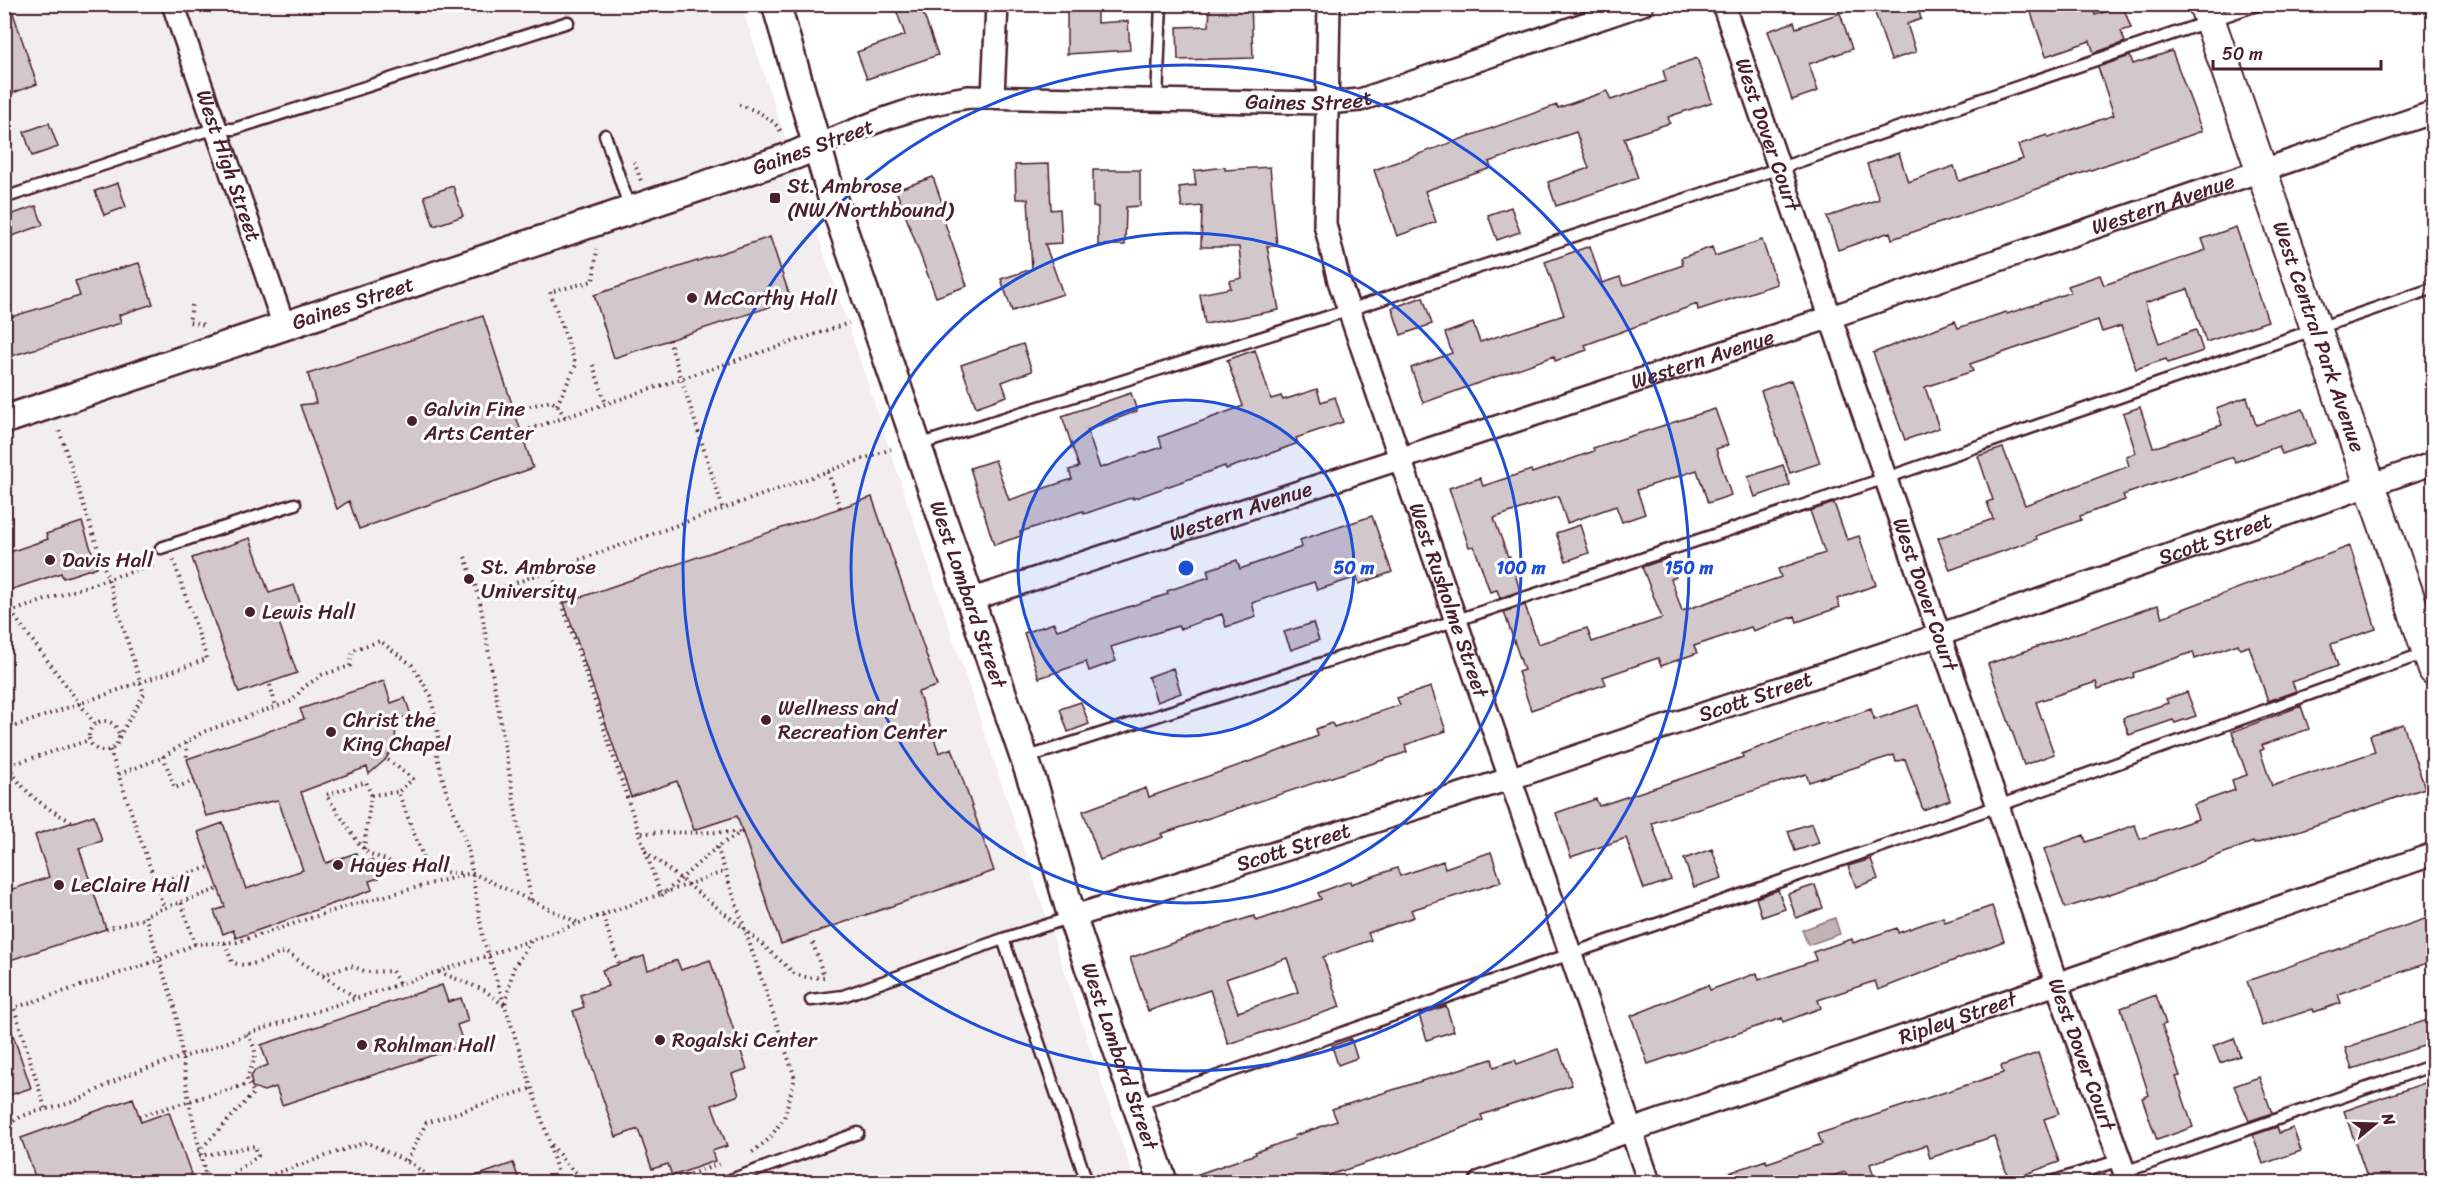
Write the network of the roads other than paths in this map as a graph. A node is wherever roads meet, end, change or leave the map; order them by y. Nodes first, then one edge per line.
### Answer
1 (173, 4) edge
2 (776, 4) edge
3 (997, 4) edge
4 (1161, 4) edge
5 (1329, 4) edge
6 (1643, 4) edge
7 (1724, 4) edge
8 (2260, 4) edge
9 (2207, 13) edge
10 (568, 22) dead end
11 (993, 96) junction
12 (1157, 100) junction
13 (1327, 103) junction
14 (2433, 112) edge
15 (216, 129) junction
16 (605, 135) dead end
17 (816, 146) junction
18 (1780, 168) junction
19 (2261, 169) junction
20 (4, 198) edge
21 (637, 200) junction
22 (2433, 288) edge
23 (1349, 310) junction
24 (1831, 317) junction
25 (284, 326) junction
26 (2316, 327) junction
27 (4, 420) edge
28 (904, 447) junction
29 (1399, 460) junction
30 (2433, 463) edge
31 (1886, 478) junction
32 (2369, 485) junction
33 (295, 504) dead end
34 (161, 548) dead end
35 (970, 600) junction
36 (1454, 621) junction
37 (1939, 635) junction
38 (2431, 658) edge
39 (1024, 758) junction
40 (1509, 779) junction
41 (1998, 806) junction
42 (2433, 854) edge
43 (1072, 917) junction
44 (1003, 939) junction
45 (1570, 955) junction
46 (2056, 982) junction
47 (811, 1000) dead end
48 (2433, 1065) edge
49 (1137, 1104) junction
50 (1631, 1131) junction
51 (858, 1133) dead end
52 (2124, 1171) edge
53 (725, 1182) edge
54 (1087, 1182) edge
55 (1163, 1182) edge
56 (1481, 1182) edge
57 (1649, 1182) edge
58 (2052, 1182) edge

1 - 15 street, West High Street
2 - 17 street, West Lombard Street
3 - 11 street
4 - 12 lane
5 - 13 street, West Rusholme Street
6 - 13 street, Gaines Street
7 - 18 street, West Dover Court
8 - 9 lane
9 - 18 lane
9 - 19 main road, West Central Park Avenue
10 - 15 lane
11 - 12 street, Gaines Street
11 - 17 street, Gaines Street
12 - 13 street, Gaines Street
13 - 23 street, West Rusholme Street
14 - 19 street, Western Avenue
15 - 20 lane
15 - 25 street, West High Street
16 - 21 lane
17 - 21 street, Gaines Street
17 - 28 street, West Lombard Street
18 - 23 lane
18 - 24 street, West Dover Court
19 - 24 street, Western Avenue
19 - 26 main road, West Central Park Avenue
21 - 25 street, Gaines Street
22 - 26 lane
23 - 28 lane
23 - 29 street, West Rusholme Street
24 - 29 street, Western Avenue
24 - 31 street, West Dover Court
25 - 27 street, Gaines Street
26 - 31 lane
26 - 32 main road, West Central Park Avenue
28 - 35 street, West Lombard Street
29 - 35 street, Western Avenue
29 - 36 street, West Rusholme Street
30 - 32 street, Scott Street
31 - 36 lane
31 - 37 street, West Dover Court
32 - 37 street, Scott Street
32 - 38 main road, West Central Park Avenue
33 - 34 lane
35 - 39 street, West Lombard Street
36 - 39 lane
36 - 40 street, West Rusholme Street
37 - 40 street, Scott Street
37 - 41 street, West Dover Court
38 - 41 lane
39 - 43 street, West Lombard Street
40 - 43 street, Scott Street
40 - 45 street, West Rusholme Street
41 - 45 lane
41 - 46 street, West Dover Court
42 - 46 street, Ripley Street
43 - 44 lane
43 - 49 street, West Lombard Street
44 - 47 lane
44 - 54 lane
45 - 49 lane
45 - 50 street, West Rusholme Street
46 - 50 street, Ripley Street
46 - 52 street, West Dover Court
48 - 52 lane
49 - 55 street, West Lombard Street
50 - 56 street, Ripley Street
50 - 57 street, West Rusholme Street
51 - 53 lane
52 - 58 lane

